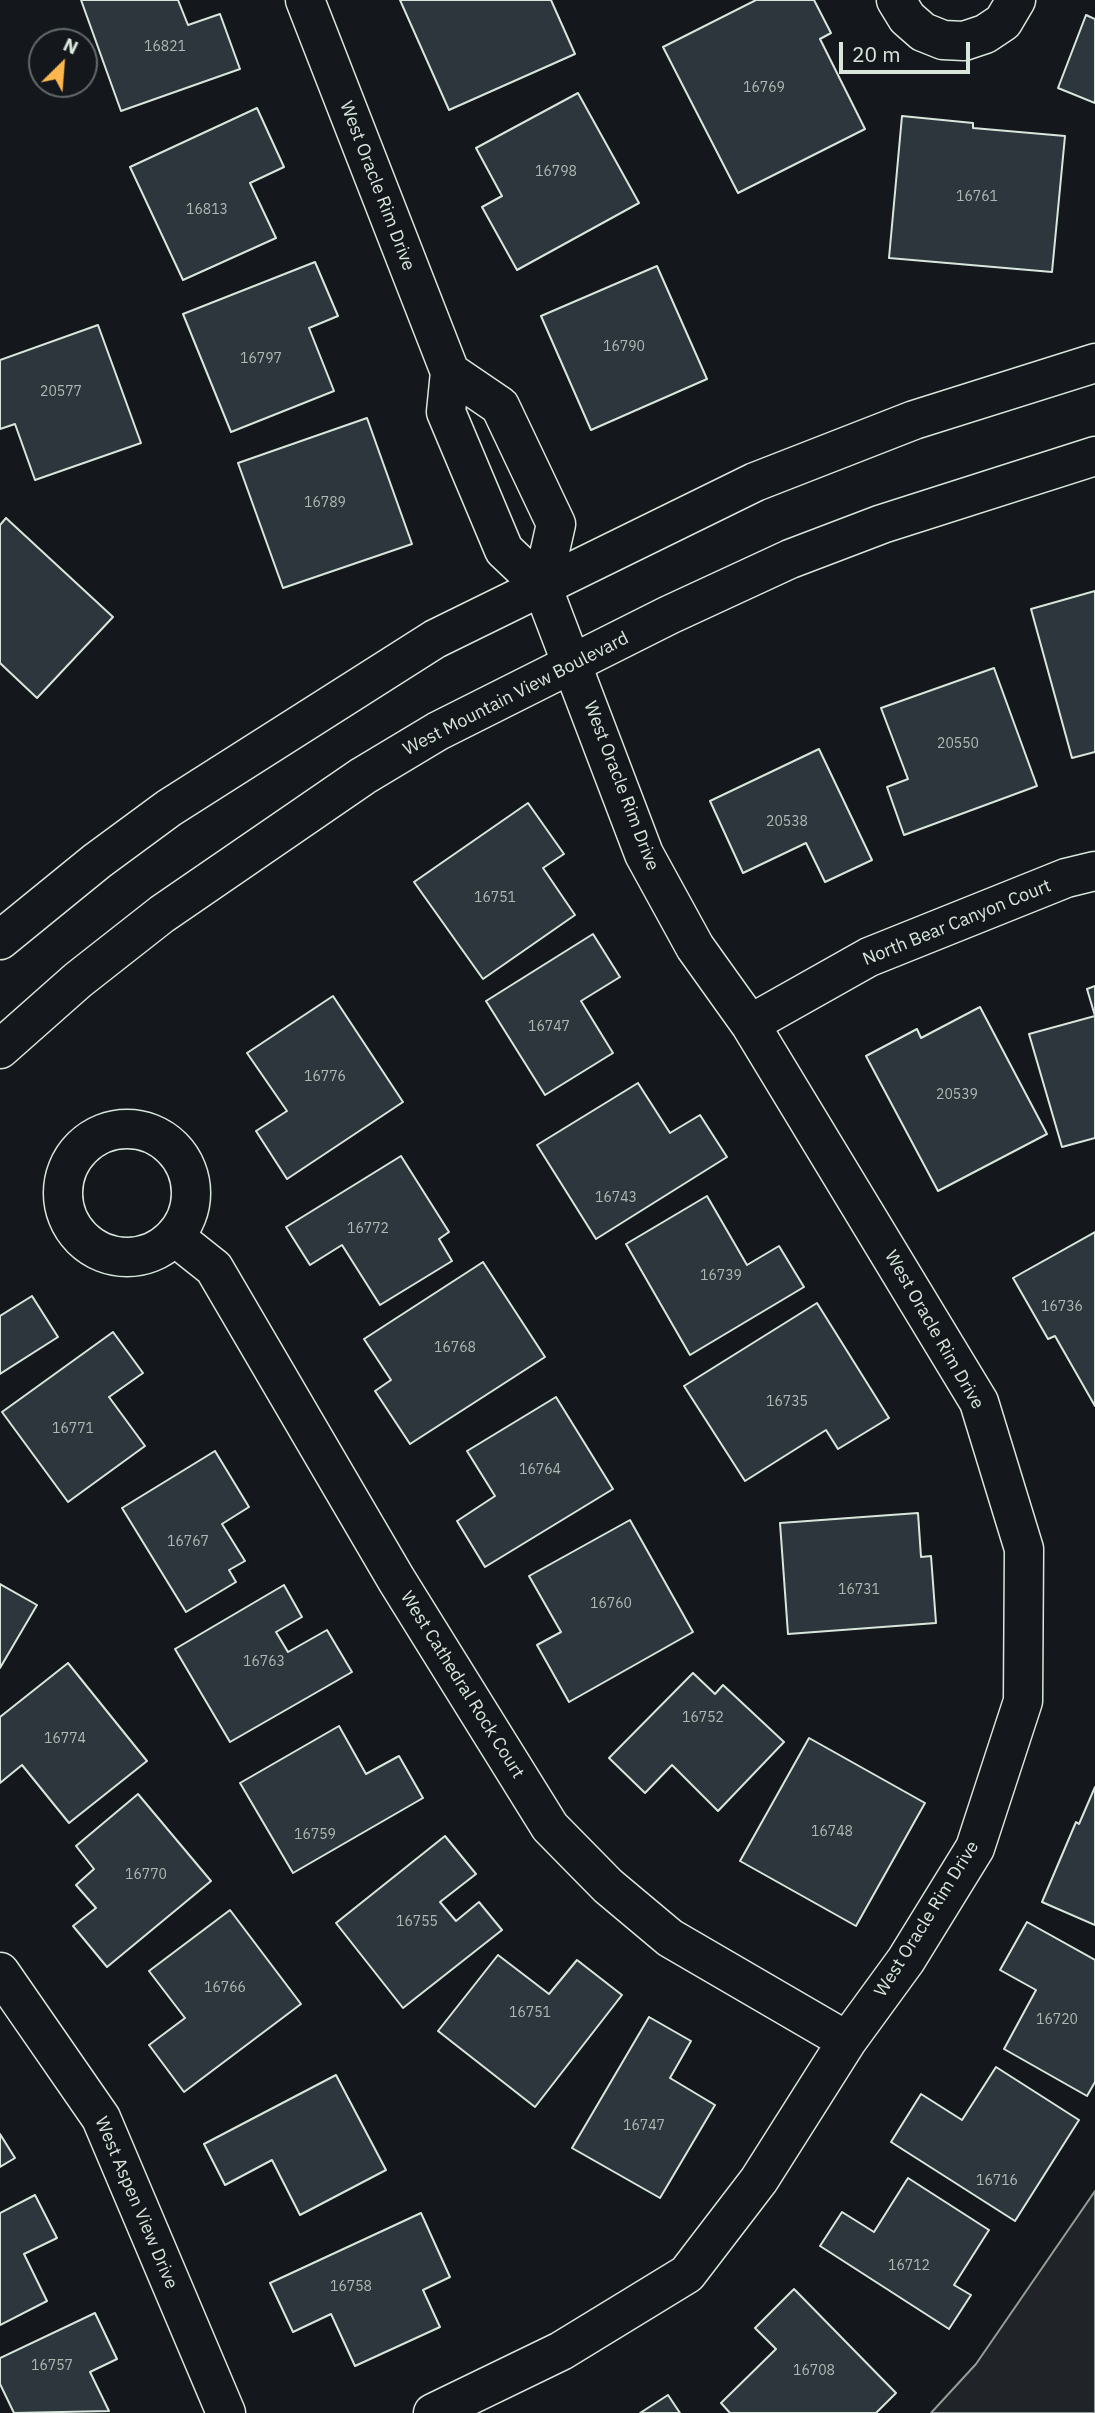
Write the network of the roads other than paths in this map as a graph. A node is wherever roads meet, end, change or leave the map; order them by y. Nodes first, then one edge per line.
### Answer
1 (305, 0) edge
2 (896, 0) edge
3 (1016, 0) edge
4 (1095, 363) edge
5 (450, 372) junction
6 (1095, 456) edge
7 (542, 586) junction
8 (573, 662) junction
9 (1095, 872) edge
10 (0, 940) edge
11 (750, 1024) junction
12 (0, 1049) edge
13 (175, 1237) dead end
14 (0, 1972) edge
15 (847, 2040) junction
16 (226, 2413) edge
17 (433, 2413) edge

1 - 5 street, West Oracle Rim Drive
2 - 3 street
4 - 7 street
5 - 7 street, West Oracle Rim Drive
5 - 7 street
6 - 8 street, West Mountain View Boulevard
7 - 8 street, West Oracle Rim Drive
7 - 10 street
8 - 11 street, West Oracle Rim Drive
8 - 12 street, West Mountain View Boulevard
9 - 11 street, North Bear Canyon Court
11 - 15 street, West Oracle Rim Drive
13 - 15 street, West Cathedral Rock Court
14 - 16 street, West Aspen View Drive
15 - 17 street, West Oracle Rim Drive

